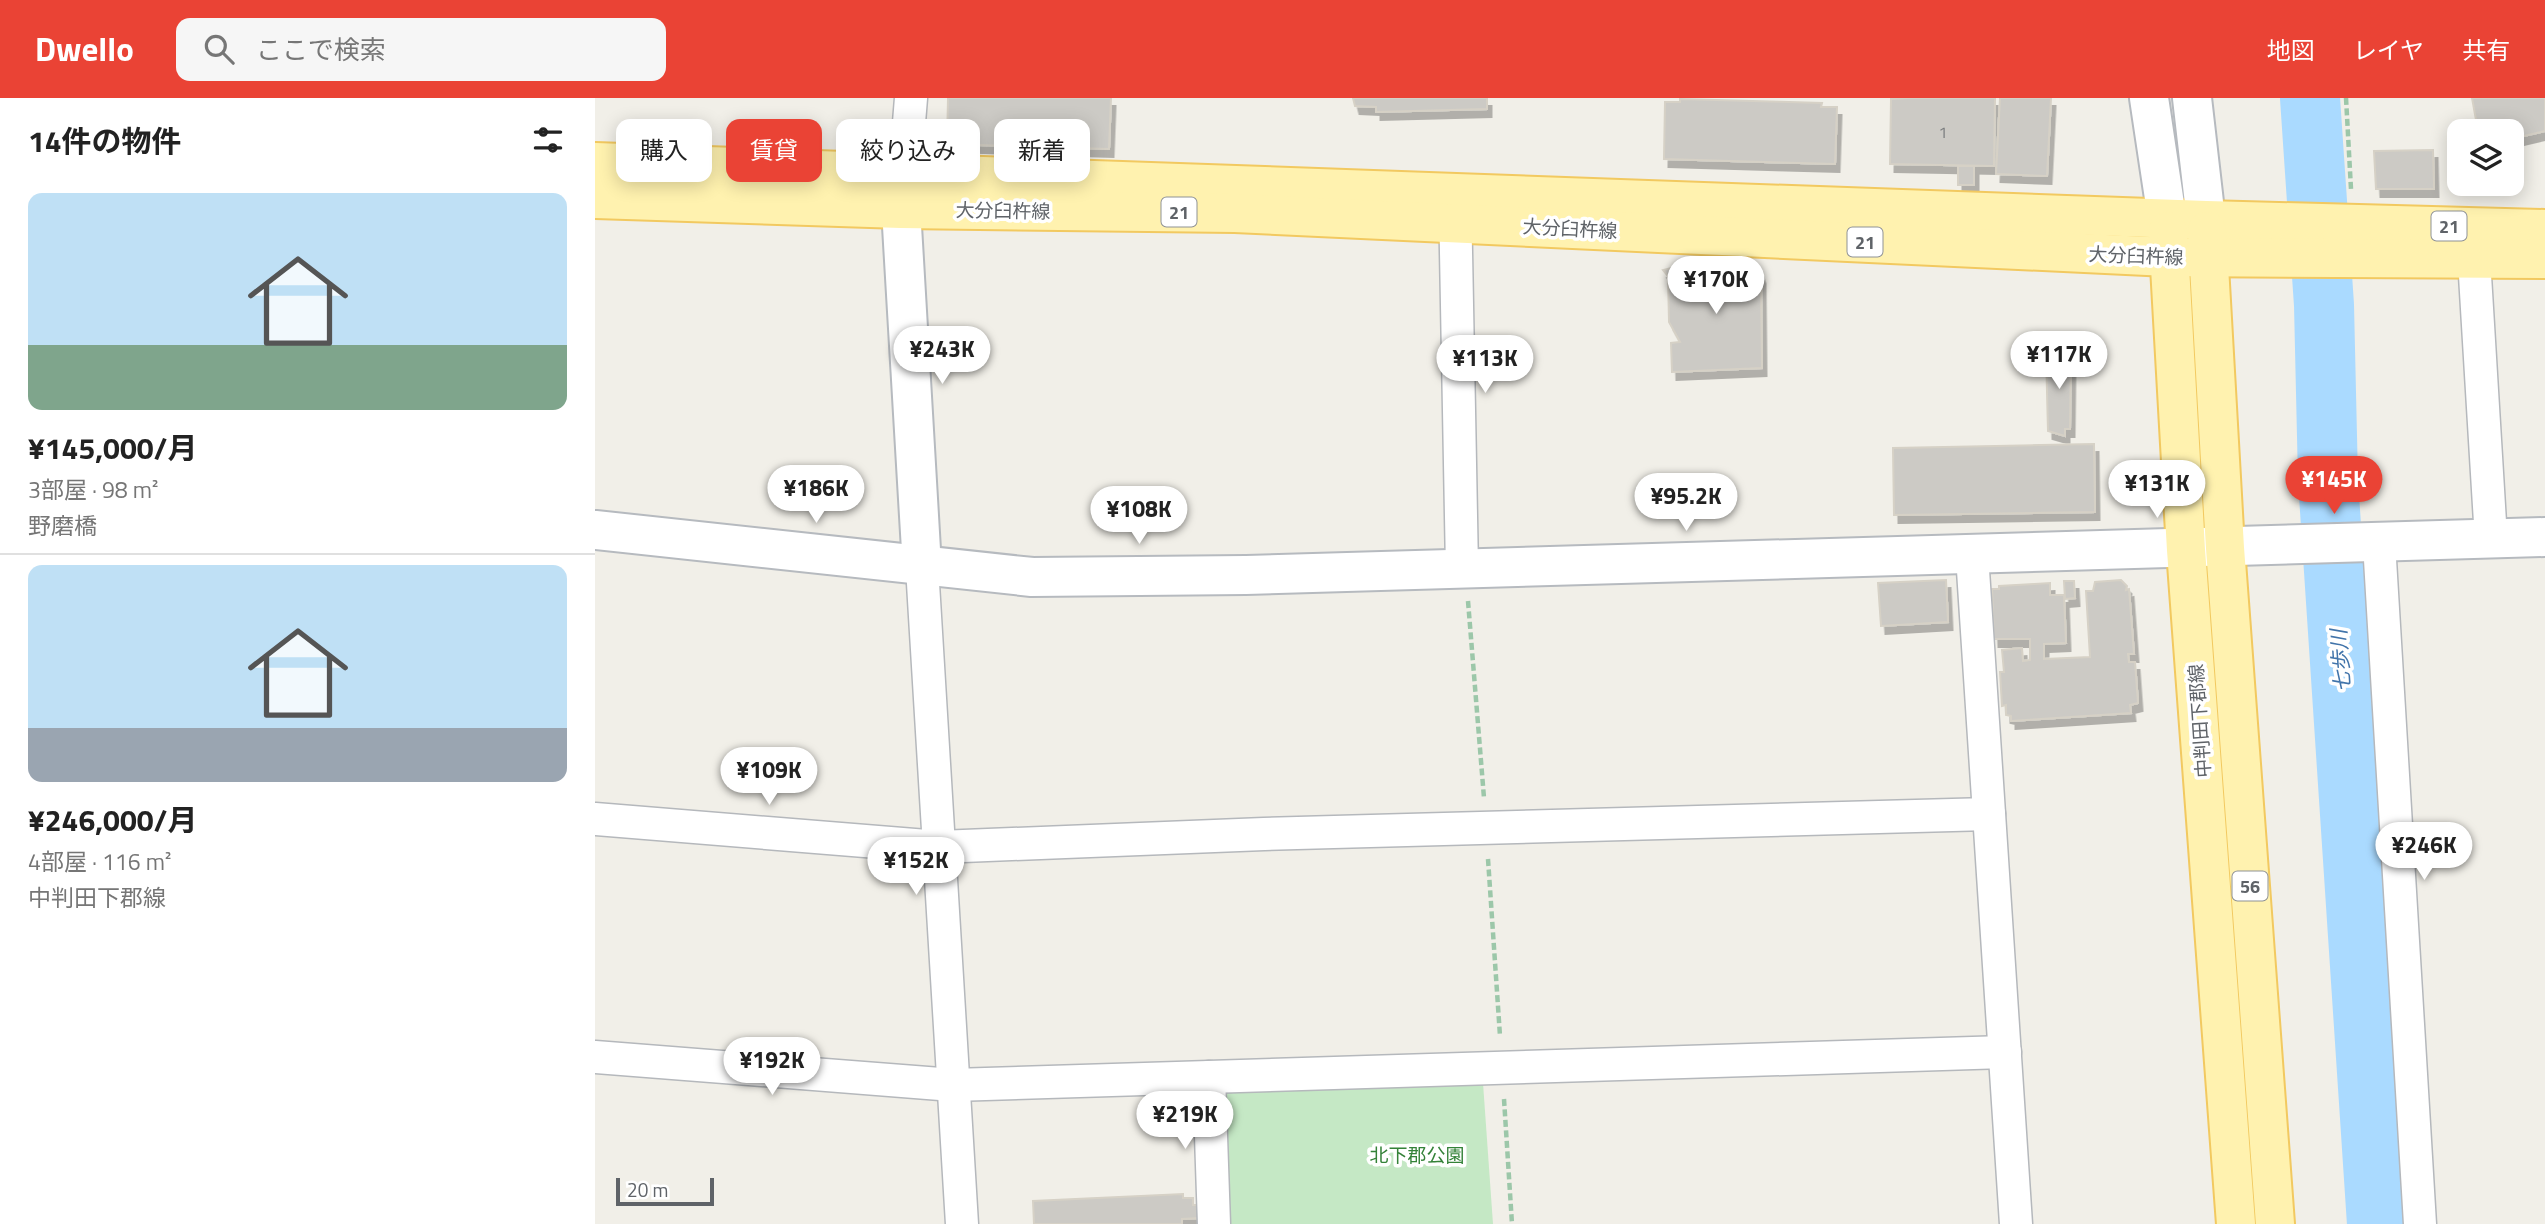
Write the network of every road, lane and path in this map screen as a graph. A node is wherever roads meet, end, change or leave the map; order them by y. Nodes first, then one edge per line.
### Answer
1 (911, 98) edge
2 (2149, 98) edge
3 (2192, 98) edge
4 (2346, 98) edge
5 (595, 162) edge
6 (903, 191) junction
7 (595, 198) edge
8 (1455, 208) junction
9 (2167, 218) junction
10 (2353, 226) junction
11 (2545, 229) edge
12 (2207, 238) junction
13 (2168, 257) junction
14 (2474, 259) junction
15 (2545, 260) edge
16 (595, 530) edge
17 (2545, 537) edge
18 (2491, 539) junction
19 (2375, 544) junction
20 (2225, 548) junction
21 (2186, 550) junction
22 (1972, 555) junction
23 (922, 567) junction
24 (1462, 569) junction
25 (1485, 810) dead end
26 (1989, 814) junction
27 (595, 819) edge
28 (939, 847) junction
29 (1488, 855) dead end
30 (1500, 1041) dead end
31 (2005, 1052) junction
32 (595, 1057) edge
33 (1209, 1077) junction
34 (953, 1085) junction
35 (1504, 1094) dead end
36 (962, 1224) edge
37 (1214, 1224) edge
38 (1512, 1224) edge
39 (2016, 1224) edge
40 (2236, 1224) edge
41 (2276, 1224) edge
42 (2420, 1224) edge

1 - 6 street
2 - 9 street
3 - 12 street
4 - 10 path
5 - 6 main road, 大分臼杵線 / 21
6 - 7 main road, 大分臼杵線 / 21
6 - 8 main road, 大分臼杵線 / 21
6 - 23 street
8 - 9 main road, 大分臼杵線 / 21
8 - 13 main road, 大分臼杵線 / 21
8 - 24 street
9 - 12 main road, 大分臼杵線 / 21
9 - 13 main road, 中判田下郡線 / 56
10 - 11 main road, 大分臼杵線 / 21
10 - 12 main road, 大分臼杵線 / 21
10 - 14 main road, 大分臼杵線 / 21
12 - 13 main road, 大分臼杵線 / 21
12 - 20 main road, 中判田下郡線 / 56
13 - 21 main road, 中判田下郡線 / 56
14 - 15 main road, 大分臼杵線 / 21
14 - 18 street
16 - 23 street
17 - 18 street
18 - 19 street
19 - 20 street
19 - 42 street
20 - 21 street
20 - 41 main road, 中判田下郡線 / 56
21 - 22 street
21 - 40 main road, 中判田下郡線 / 56
22 - 24 street
22 - 26 street
23 - 24 street
23 - 28 street
24 - 25 path
26 - 28 street
26 - 31 street
27 - 28 street
28 - 34 street
29 - 30 path
31 - 33 street
31 - 39 street
32 - 34 street
33 - 34 street
33 - 37 street
34 - 36 street
35 - 38 path

